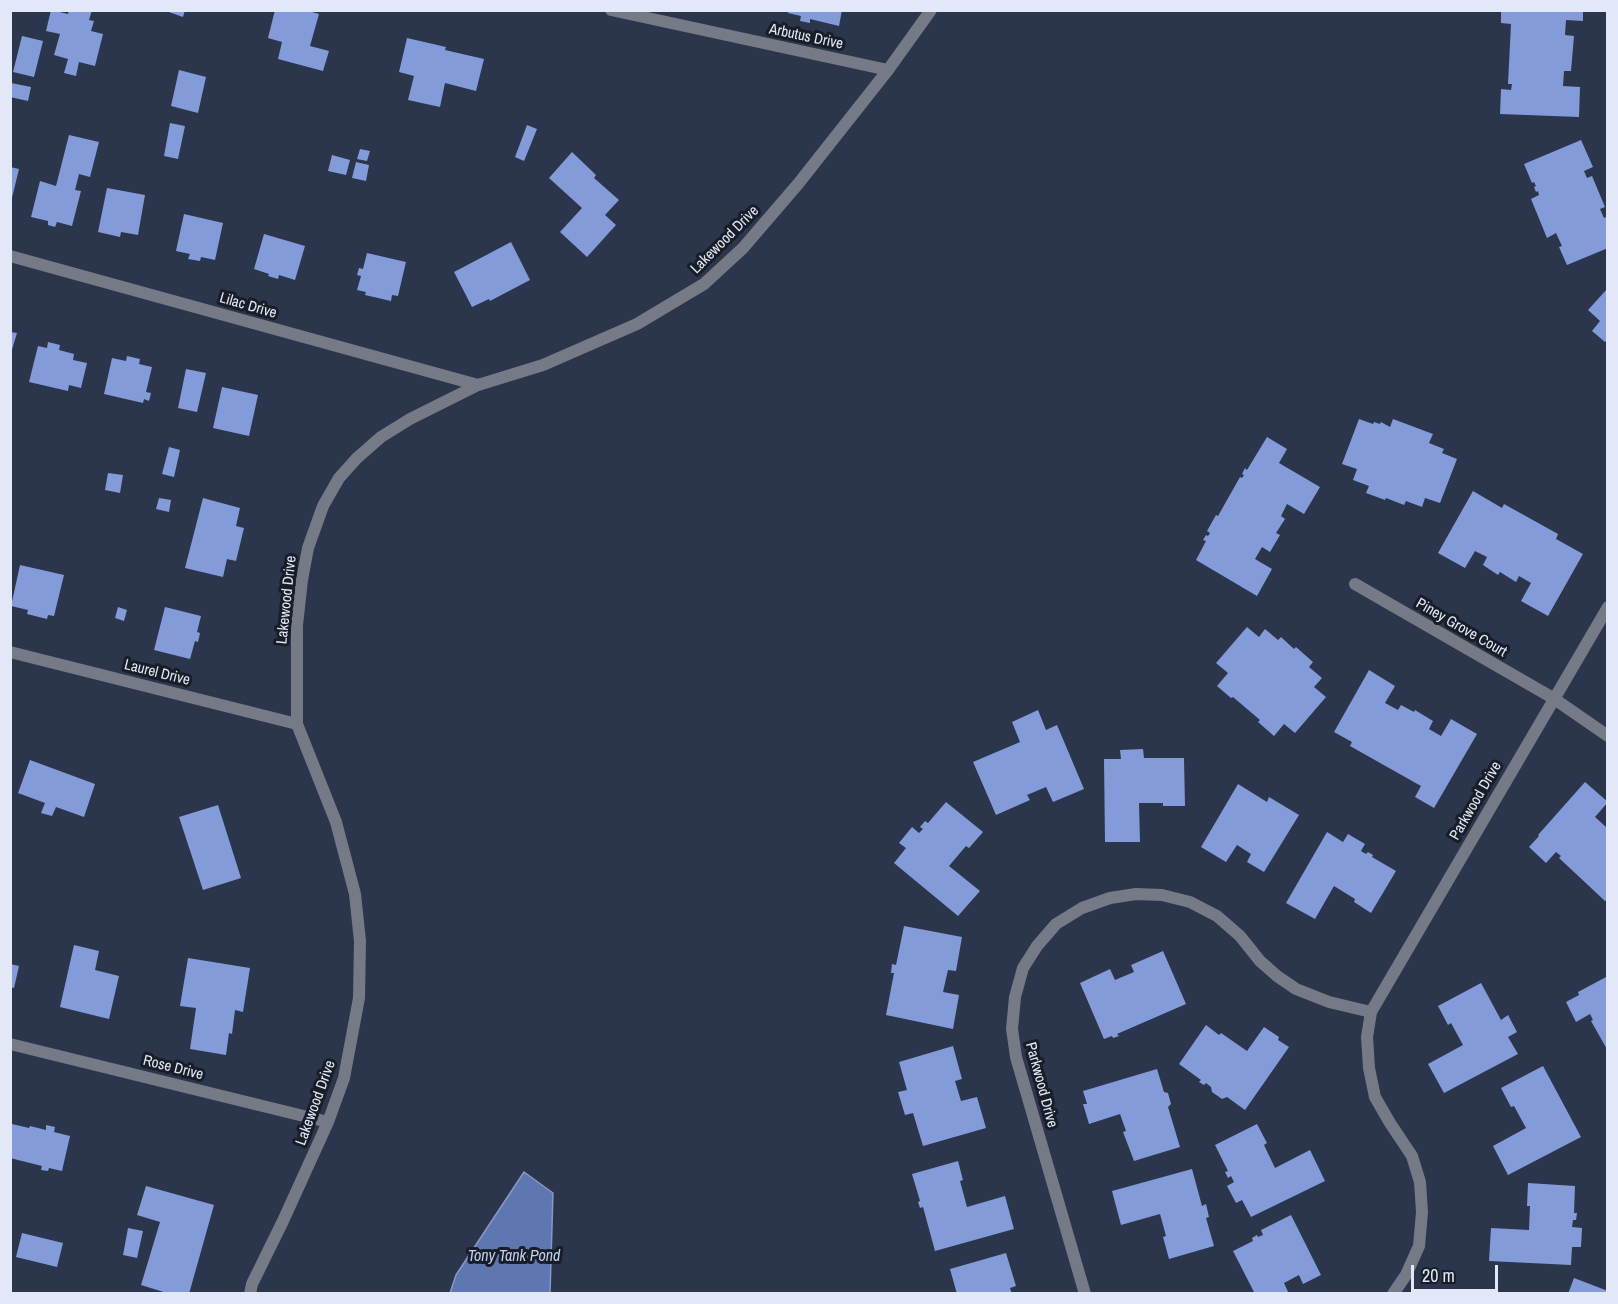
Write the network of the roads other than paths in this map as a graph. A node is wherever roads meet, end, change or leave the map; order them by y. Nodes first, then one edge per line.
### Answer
1 (611, 10) edge
2 (931, 10) edge
3 (888, 70) junction
4 (10, 256) edge
5 (477, 386) junction
6 (1355, 584) dead end
7 (1608, 606) edge
8 (10, 652) edge
9 (1553, 698) junction
10 (297, 724) junction
11 (1608, 736) edge
12 (1371, 1012) junction
13 (10, 1044) edge
14 (328, 1122) junction
15 (250, 1293) edge
16 (1085, 1293) edge
17 (1393, 1293) edge

1 - 3 street, Arbutus Drive
2 - 3 street, Lakewood Drive
3 - 5 street, Lakewood Drive
4 - 5 street, Lilac Drive
5 - 10 street, Lakewood Drive
6 - 9 street, Piney Grove Court
7 - 9 street, Parkwood Drive
8 - 10 street, Laurel Drive
9 - 11 street, Piney Grove Court
9 - 12 street, Parkwood Drive
10 - 14 street, Lakewood Drive
12 - 16 street, Parkwood Drive
12 - 17 street, Parkwood Drive
13 - 14 street, Rose Drive
14 - 15 street, Lakewood Drive

